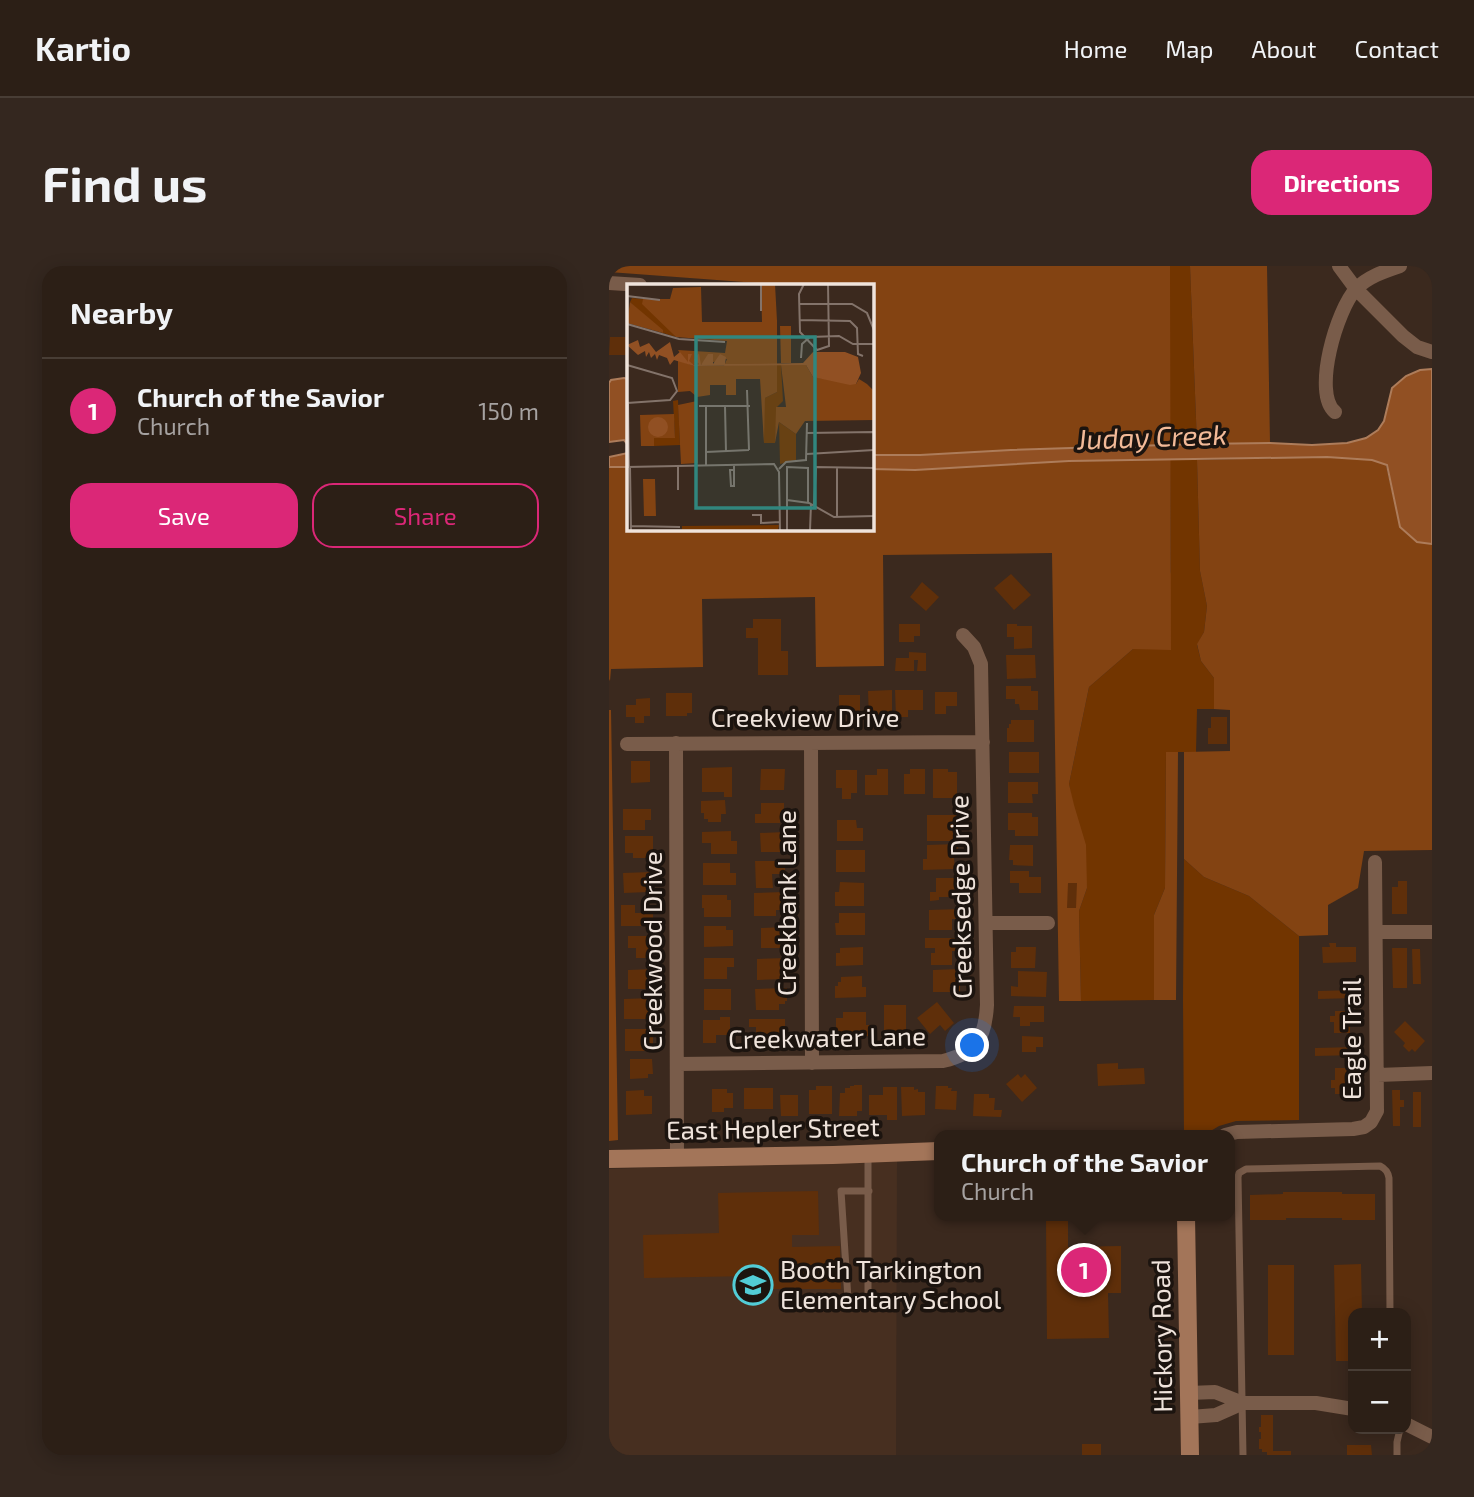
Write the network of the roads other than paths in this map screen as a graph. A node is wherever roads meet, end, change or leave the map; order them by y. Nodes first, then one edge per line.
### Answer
1 (1339, 266) edge
2 (1400, 266) edge
3 (609, 283) edge
4 (627, 284) edge
5 (1356, 289) junction
6 (1432, 352) edge
7 (1335, 412) dead end
8 (963, 635) dead end
9 (983, 742) junction
10 (676, 743) junction
11 (811, 743) junction
12 (627, 744) dead end
13 (1375, 862) dead end
14 (986, 923) junction
15 (1048, 923) dead end
16 (1376, 932) junction
17 (1432, 932) edge
18 (976, 1052) joint
19 (812, 1063) junction
20 (678, 1064) junction
21 (1432, 1073) edge
22 (1378, 1075) junction
23 (1235, 1132) edge
24 (934, 1151) edge
25 (868, 1153) junction
26 (677, 1158) junction
27 (609, 1159) edge
28 (869, 1191) junction
29 (1186, 1221) edge
30 (1390, 1308) edge
31 (1189, 1393) junction
32 (1243, 1403) junction
33 (1348, 1408) edge
34 (1190, 1417) junction
35 (1411, 1426) edge
36 (1430, 1433) edge
37 (1399, 1434) edge
38 (1190, 1455) edge
39 (1243, 1455) edge
40 (1397, 1455) edge

1 - 5 street
2 - 5 street
3 - 4 street
5 - 6 street
5 - 7 street
8 - 9 street, Creeksedge Drive
9 - 11 street, Creekview Drive
9 - 14 street, Creeksedge Drive
10 - 11 street, Creekview Drive
10 - 12 street, Creekview Drive
10 - 20 street, Creekwood Drive
11 - 19 street, Creekbank Lane
13 - 16 street, Eagle Trail
14 - 15 street
14 - 18 street, Creeksedge Drive
16 - 17 street
16 - 22 street, Eagle Trail
18 - 19 street, Creekwater Lane
19 - 20 street, Creekwater Lane
20 - 26 street, Creekwood Drive
21 - 22 street
22 - 23 street, Eagle Trail
24 - 25 street, East Hepler Street
25 - 26 street, East Hepler Street
25 - 28 lane
26 - 27 street, East Hepler Street
28 - 28 lane
29 - 31 street, Hickory Road
30 - 32 lane
31 - 32 street
31 - 34 street, Hickory Road
32 - 33 street
32 - 34 street
32 - 39 lane
34 - 38 street, Hickory Road
35 - 36 street
37 - 40 lane

